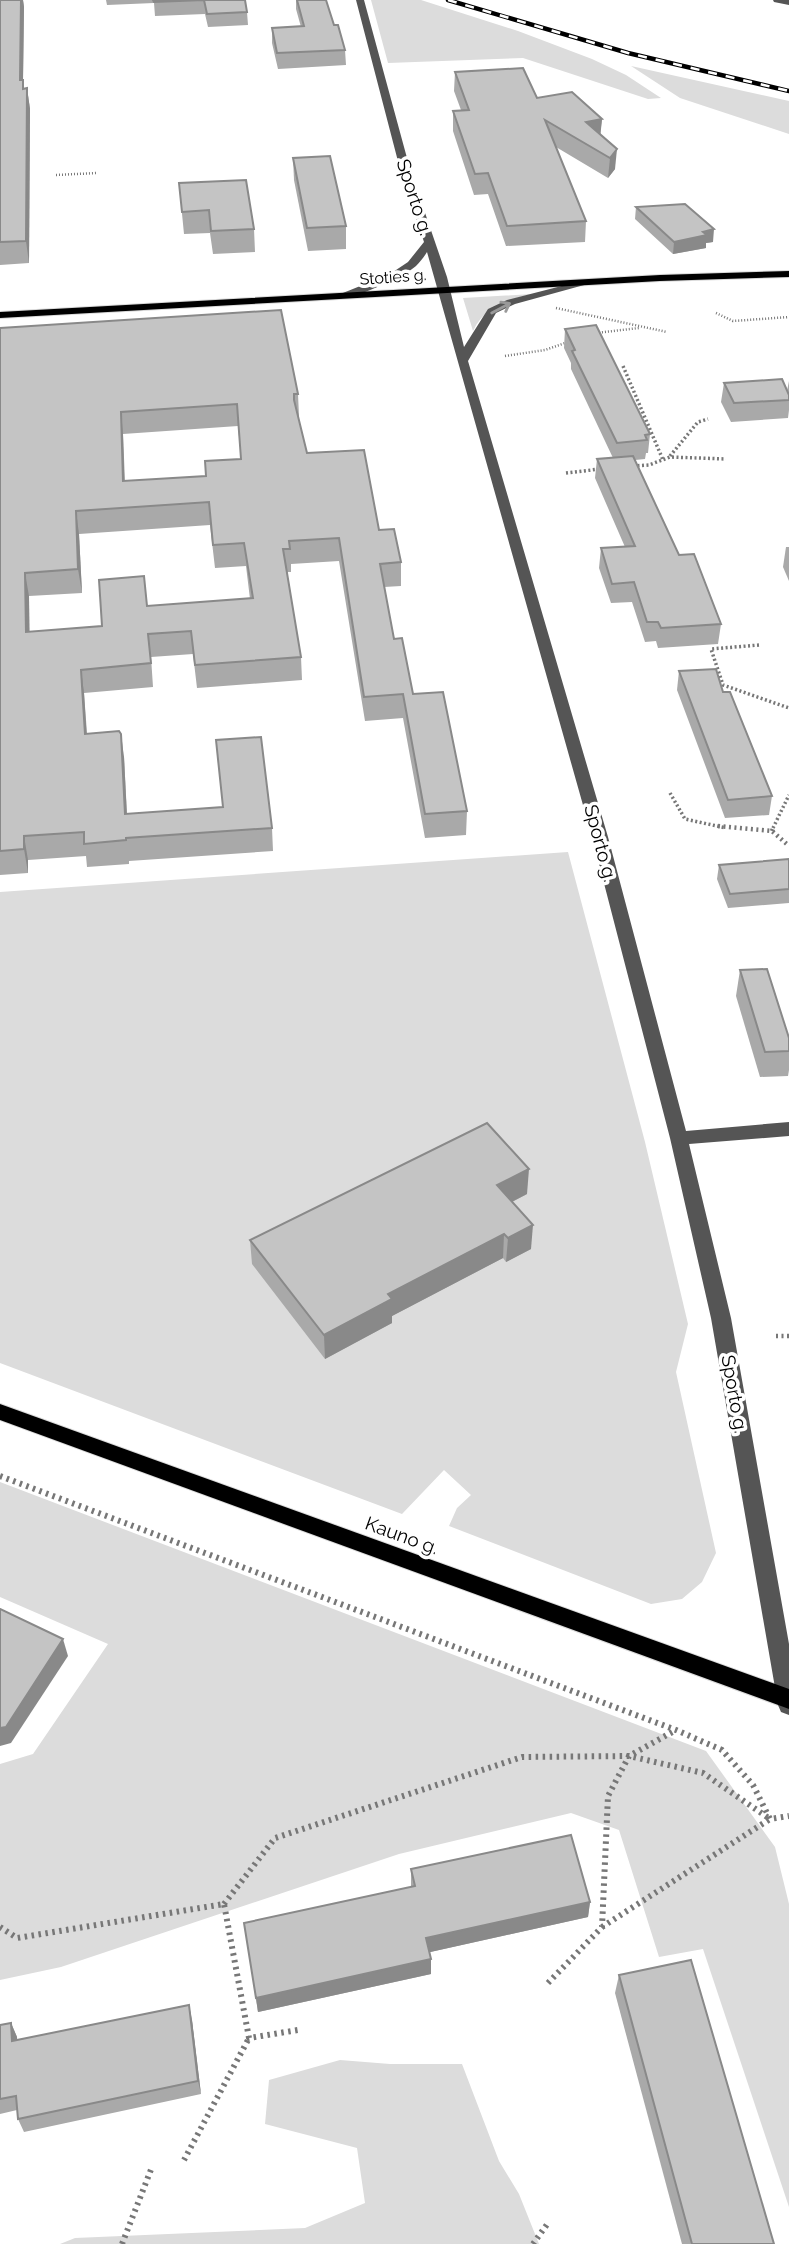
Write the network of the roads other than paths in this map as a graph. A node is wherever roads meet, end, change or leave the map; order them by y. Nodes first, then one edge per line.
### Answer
1 (360, 0) edge
2 (777, 0) edge
3 (789, 2) edge
4 (430, 242) junction
5 (789, 274) edge
6 (589, 282) junction
7 (445, 290) junction
8 (339, 297) junction
9 (0, 315) edge
10 (462, 361) junction
11 (789, 1129) edge
12 (679, 1138) junction
13 (0, 1412) edge
14 (789, 1701) edge

1 - 4 street, Sporto g.
2 - 3 street
4 - 7 street, Sporto g.
4 - 8 street
5 - 6 main road, Stoties g.
6 - 7 main road, Stoties g.
10 -> 6 street
7 - 8 main road, Stoties g.
7 - 10 street, Sporto g.
8 - 9 main road, Stoties g.
10 - 12 street, Sporto g.
11 - 12 street
12 - 14 street, Sporto g.
13 - 14 main road, Kauno g.

